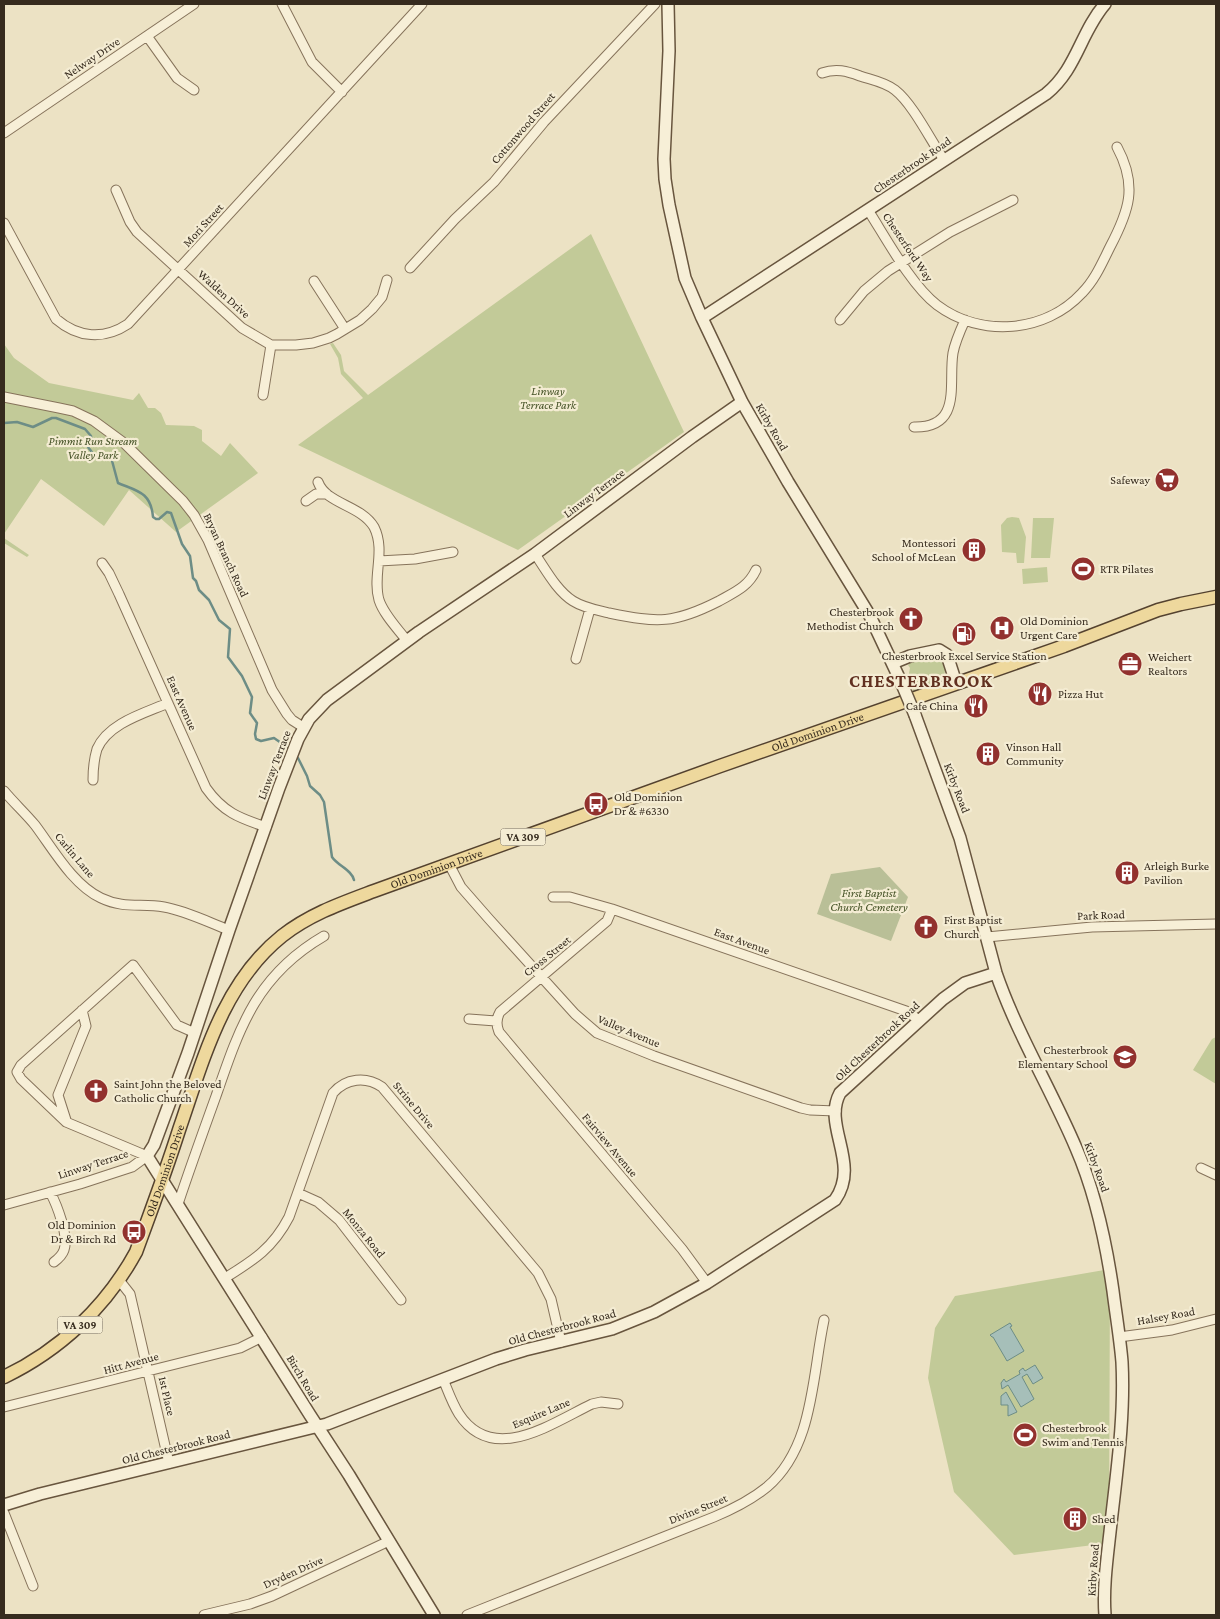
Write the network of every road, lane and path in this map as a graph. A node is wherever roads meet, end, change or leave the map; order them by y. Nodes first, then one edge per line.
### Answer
1 (194, 4) edge
2 (282, 4) edge
3 (422, 4) edge
4 (654, 4) edge
5 (668, 4) edge
6 (1106, 4) edge
7 (147, 36) junction
8 (822, 73) dead end
9 (194, 90) dead end
10 (342, 92) junction
11 (4, 133) edge
12 (1117, 147) dead end
13 (944, 160) junction
14 (116, 190) dead end
15 (1013, 200) dead end
16 (868, 210) junction
17 (4, 224) edge
18 (902, 262) junction
19 (410, 268) dead end
20 (179, 270) junction
21 (387, 280) dead end
22 (314, 281) dead end
23 (702, 318) junction
24 (840, 320) dead end
25 (965, 320) junction
26 (345, 329) junction
27 (271, 345) junction
28 (263, 395) dead end
29 (4, 397) edge
30 (742, 402) junction
31 (914, 427) dead end
32 (318, 482) dead end
33 (327, 494) junction
34 (306, 501) dead end
35 (453, 552) dead end
36 (535, 554) junction
37 (379, 561) junction
38 (102, 563) dead end
39 (756, 570) dead end
40 (1216, 597) edge
41 (590, 609) junction
42 (407, 641) junction
43 (576, 659) dead end
44 (893, 663) junction
45 (956, 683) junction
46 (168, 703) junction
47 (304, 727) junction
48 (93, 780) dead end
49 (4, 791) edge
50 (266, 826) junction
51 (450, 864) junction
52 (553, 898) dead end
53 (612, 909) junction
54 (1216, 924) edge
55 (229, 930) junction
56 (324, 936) dead end
57 (987, 937) junction
58 (996, 973) junction
59 (541, 977) junction
60 (82, 1010) junction
61 (469, 1019) dead end
62 (919, 1020) junction
63 (496, 1021) junction
64 (195, 1033) junction
65 (836, 1111) junction
66 (66, 1122) junction
67 (147, 1156) junction
68 (1201, 1168) dead end
69 (1216, 1176) edge
70 (162, 1180) junction
71 (50, 1192) junction
72 (298, 1194) junction
73 (178, 1204) junction
74 (4, 1205) edge
75 (54, 1262) dead end
76 (225, 1278) junction
77 (119, 1280) junction
78 (707, 1284) junction
79 (401, 1300) dead end
80 (1216, 1319) edge
81 (824, 1320) dead end
82 (262, 1337) junction
83 (1119, 1337) junction
84 (561, 1342) junction
85 (148, 1371) junction
86 (4, 1377) edge
87 (443, 1379) junction
88 (618, 1404) dead end
89 (4, 1407) edge
90 (317, 1426) junction
91 (169, 1463) junction
92 (4, 1505) edge
93 (4, 1513) edge
94 (389, 1541) junction
95 (33, 1586) dead end
96 (204, 1615) edge
97 (434, 1615) edge
98 (467, 1615) edge
99 (1105, 1615) edge

1 - 7 street, Nelway Drive
2 - 10 street
3 - 10 street, Mori Street
4 - 19 street, Cottonwood Street
5 - 23 street, Kirby Road
6 - 13 street, Chesterbrook Road
7 - 9 street
7 - 11 street, Nelway Drive
8 - 13 street
10 - 20 street, Mori Street
12 - 25 street, Chesterford Way
13 - 16 street, Chesterbrook Road
14 - 20 street, Walden Drive
15 - 18 street
16 - 18 street, Chesterford Way
16 - 23 street, Chesterbrook Road
17 - 20 street, Mori Street
18 - 24 street
18 - 25 street, Chesterford Way
20 - 27 street, Walden Drive
21 - 26 street
22 - 26 street
23 - 30 street, Kirby Road
25 - 31 street
26 - 27 street
27 - 28 street
29 - 47 street, Bryan Branch Road
30 - 36 street, Linway Terrace
30 - 44 street, Kirby Road
32 - 33 street
33 - 34 street
33 - 37 street
35 - 37 street
36 - 41 street
36 - 42 street, Linway Terrace
37 - 42 street
38 - 46 street, East Avenue
39 - 41 street
40 - 45 main road, Old Dominion Drive / VA 309
41 - 43 street
42 - 47 street, Linway Terrace
44 - 45 street
44 - 57 street, Kirby Road, bridge
45 - 51 main road, Old Dominion Drive / VA 309
46 - 48 street
46 - 50 street, East Avenue
47 - 50 street, Linway Terrace
49 - 55 street, Carlin Lane
50 - 55 street, Linway Terrace
51 - 59 street, Valley Avenue
51 - 70 main road, Old Dominion Drive / VA 309
52 - 53 street, East Avenue
53 - 59 street, Cross Street
53 - 62 street, East Avenue
54 - 57 street, Park Road
55 - 64 street, Linway Terrace
56 - 73 street
57 - 58 street, Kirby Road
58 - 62 street, Old Chesterbrook Road
58 - 83 street, Kirby Road
59 - 63 street, Cross Street
59 - 65 street, Valley Avenue
60 - 64 street
60 - 66 street
60 - 66 street
61 - 63 street
62 - 65 street, Old Chesterbrook Road
63 - 78 street, Fairview Avenue
64 - 67 street, Linway Terrace
65 - 78 street, Old Chesterbrook Road
66 - 67 street
67 - 70 street, Birch Road
67 - 71 street, Linway Terrace
68 - 69 street
70 - 73 street, Birch Road
70 - 77 main road, Old Dominion Drive / VA 309
71 - 74 street, Linway Terrace
71 - 75 street
72 - 76 street, Strine Drive
72 - 79 street, Monza Road
72 - 84 street, Strine Drive
73 - 76 street, Birch Road
76 - 82 street, Birch Road
77 - 85 street, 1st Place
77 - 86 main road, Old Dominion Drive / VA 309
78 - 84 street, Old Chesterbrook Road
80 - 83 street, Halsey Road
81 - 98 street, Divine Street
82 - 85 street, Hitt Avenue
82 - 90 street, Birch Road
83 - 99 street, Kirby Road
84 - 87 street, Old Chesterbrook Road
85 - 89 street, Hitt Avenue
85 - 91 street, 1st Place
87 - 88 street, Esquire Lane
87 - 90 street, Old Chesterbrook Road
90 - 91 street, Old Chesterbrook Road
90 - 94 street, Birch Road
91 - 92 street, Old Chesterbrook Road
93 - 95 street
94 - 96 street, Dryden Drive
94 - 97 street, Birch Road

